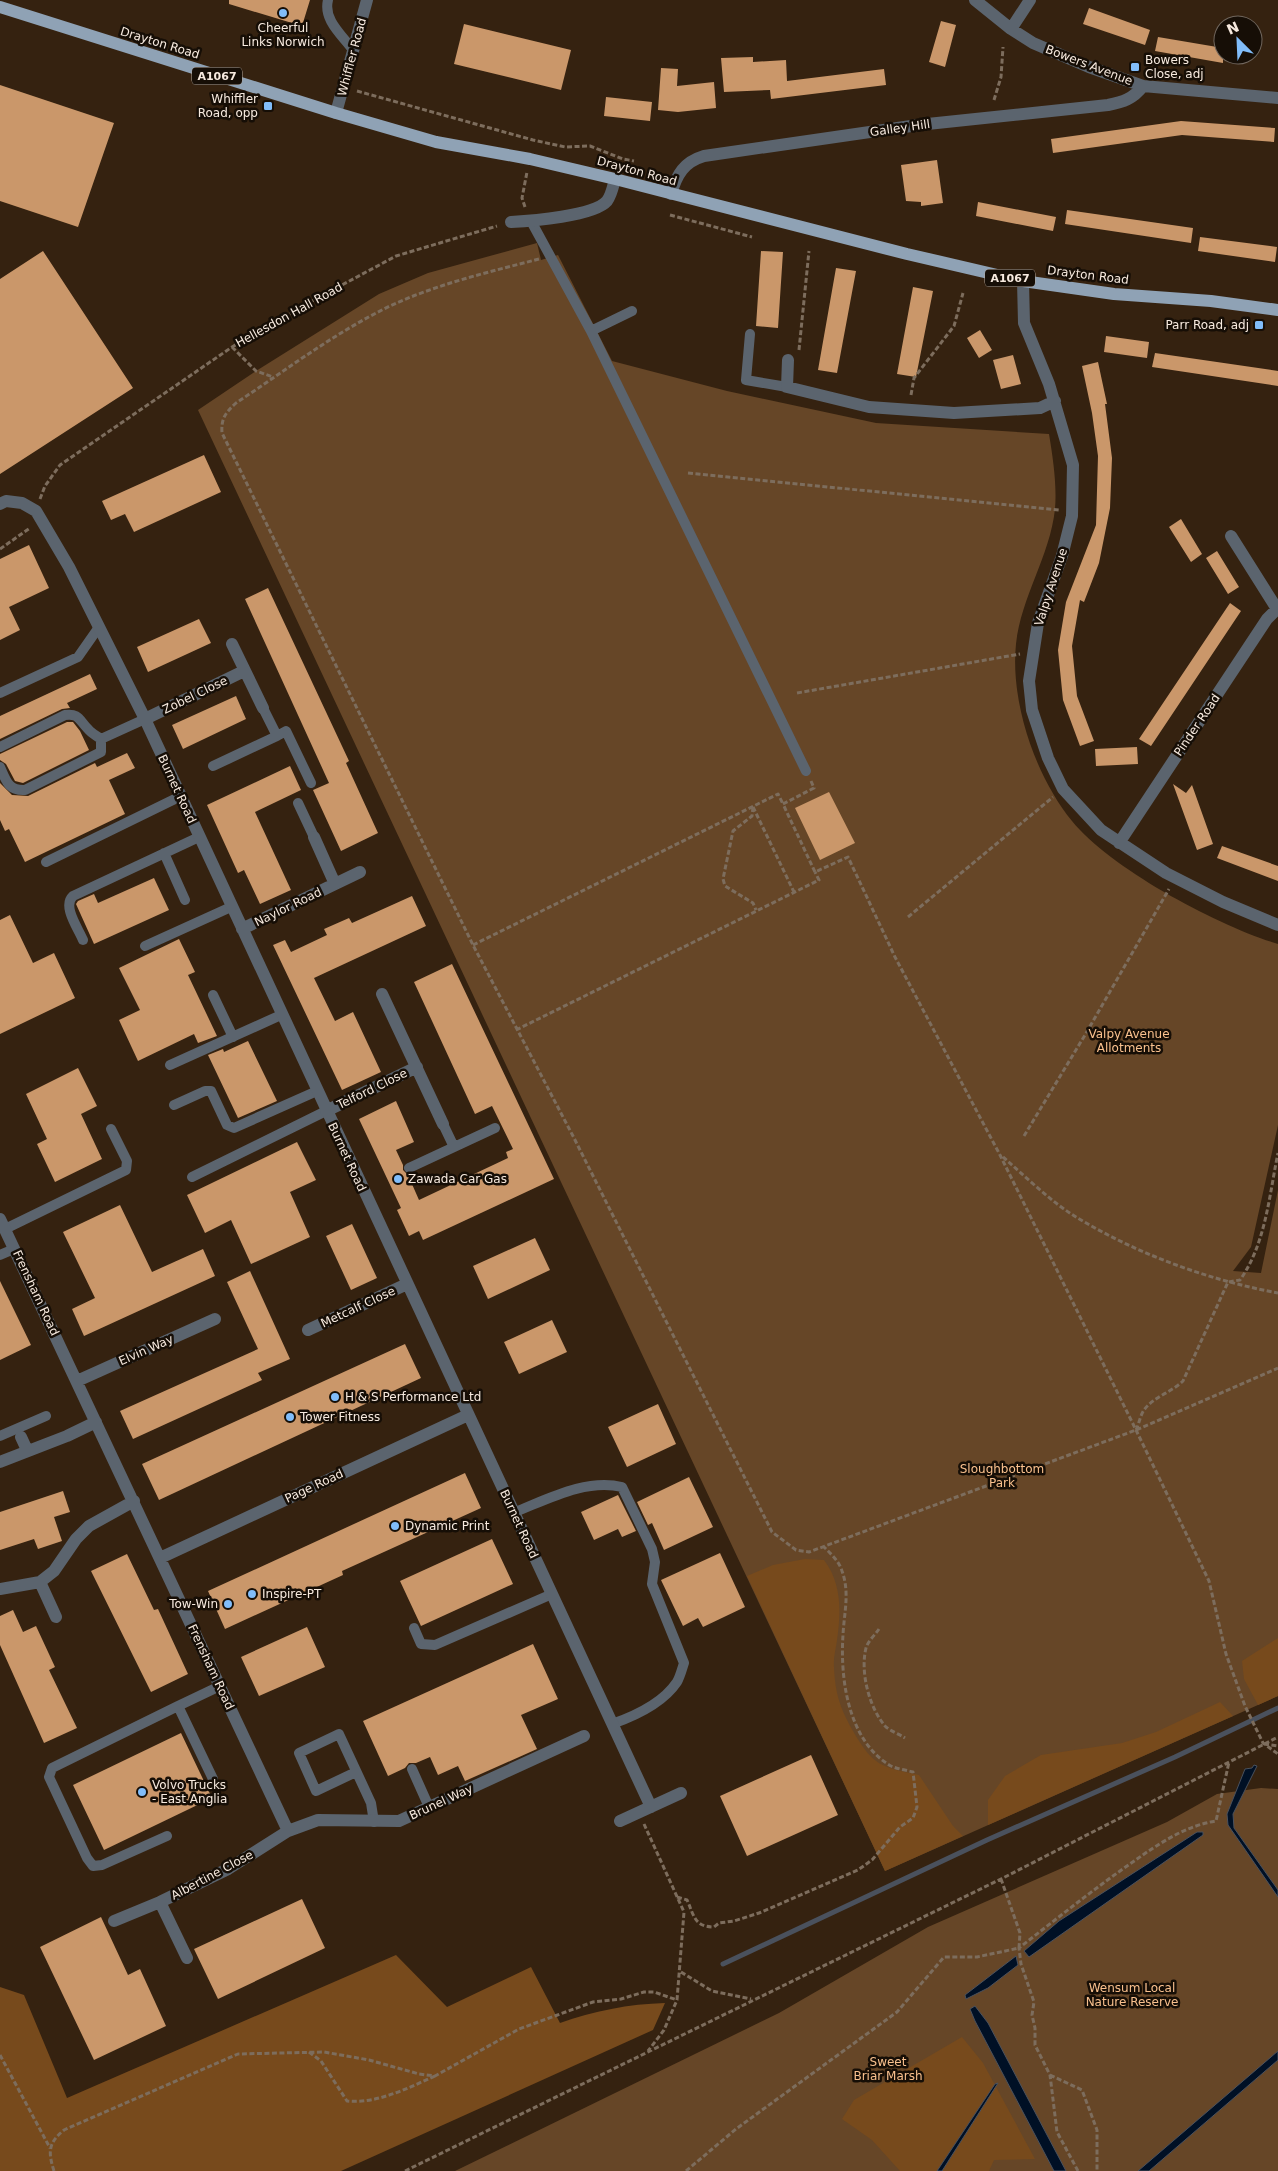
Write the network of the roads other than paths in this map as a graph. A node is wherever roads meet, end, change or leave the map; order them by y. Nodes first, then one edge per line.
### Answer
1 (328, 0) edge
2 (367, 0) edge
3 (975, 0) edge
4 (1030, 0) edge
5 (0, 8) edge
6 (1011, 29) junction
7 (353, 50) junction
8 (1143, 86) junction
9 (1278, 98) edge
10 (336, 113) junction
11 (615, 178) junction
12 (671, 194) junction
13 (531, 221) junction
14 (511, 222) road end
15 (1022, 281) junction
16 (1278, 310) edge
17 (632, 311) dead end
18 (591, 331) junction
19 (750, 334) dead end
20 (788, 360) road end
21 (787, 387) junction
22 (1055, 401) junction
23 (0, 504) edge
24 (1231, 536) dead end
25 (1277, 609) edge
26 (99, 627) junction
27 (232, 644) dead end
28 (244, 671) junction
29 (0, 693) edge
30 (263, 708) joint
31 (145, 719) junction
32 (277, 736) junction
33 (101, 739) junction
34 (0, 747) edge
35 (213, 766) dead end
36 (0, 767) edge
37 (806, 771) road end
38 (311, 783) dead end
39 (181, 796) junction
40 (298, 803) dead end
41 (199, 837) junction
42 (314, 837) joint
43 (1119, 843) junction
44 (164, 853) junction
45 (46, 862) dead end
46 (360, 872) dead end
47 (335, 884) junction
48 (185, 900) dead end
49 (231, 907) junction
50 (1278, 925) edge
51 (242, 929) junction
52 (83, 940) dead end
53 (145, 946) dead end
54 (382, 994) dead end
55 (213, 995) dead end
56 (281, 1015) junction
57 (233, 1037) junction
58 (170, 1065) dead end
59 (417, 1067) junction
60 (316, 1091) junction
61 (174, 1104) dead end
62 (326, 1111) junction
63 (443, 1124) joint
64 (495, 1128) dead end
65 (112, 1129) dead end
66 (454, 1147) junction
67 (409, 1168) dead end
68 (192, 1177) dead end
69 (2, 1224) edge
70 (14, 1249) junction
71 (0, 1255) edge
72 (407, 1284) junction
73 (215, 1319) dead end
74 (308, 1330) dead end
75 (77, 1381) junction
76 (468, 1415) junction
77 (46, 1416) dead end
78 (96, 1422) junction
79 (19, 1433) junction
80 (0, 1436) edge
81 (27, 1450) junction
82 (0, 1462) edge
83 (134, 1501) junction
84 (514, 1512) junction
85 (160, 1558) junction
86 (40, 1582) junction
87 (0, 1589) edge
88 (552, 1594) junction
89 (56, 1617) dead end
90 (414, 1628) dead end
91 (220, 1686) junction
92 (178, 1706) junction
93 (612, 1724) junction
94 (584, 1736) dead end
95 (412, 1769) dead end
96 (356, 1772) junction
97 (213, 1779) dead end
98 (681, 1793) dead end
99 (429, 1807) junction
100 (651, 1807) junction
101 (620, 1821) dead end
102 (374, 1822) junction
103 (288, 1831) junction
104 (166, 1836) dead end
105 (160, 1902) junction
106 (114, 1921) dead end
107 (187, 1958) dead end

1 - 7 lane
2 - 7 street, Whiffler Road
3 - 6 street, Bowers Avenue
4 - 6 street
5 - 10 main road, Drayton Road / A1067
6 - 8 street, Bowers Avenue
7 - 10 street, Whiffler Road
8 - 9 street, Bowers Avenue
8 - 12 street, Galley Hill
10 - 11 main road, Drayton Road / A1067
11 - 12 main road, Drayton Road / A1067
11 - 13 street
12 - 15 main road, Drayton Road / A1067
13 - 14 street
13 - 18 lane
15 - 16 main road, Drayton Road / A1067
15 - 22 street, Valpy Avenue
17 - 18 lane
18 - 37 lane
19 - 21 lane
20 - 21 street
21 - 22 street
22 - 43 street, Valpy Avenue
23 - 26 street, Burnet Road
24 - 25 street
25 - 43 street, Pinder Road
26 - 29 lane
26 - 31 street, Burnet Road
27 - 28 street
28 - 30 street
28 - 31 street, Zobel Close
30 - 32 lane
31 - 33 lane
31 - 39 street, Burnet Road
32 - 35 lane
32 - 38 lane
33 - 34 lane
33 - 36 lane
39 - 41 street, Burnet Road
39 - 45 lane
40 - 42 lane
41 - 44 lane
41 - 49 street, Burnet Road
42 - 47 street, Naylor Road
43 - 50 street, Valpy Avenue
44 - 48 lane
44 - 52 lane
46 - 47 street, Naylor Road
47 - 51 street, Naylor Road
49 - 51 street, Burnet Road
49 - 53 lane
51 - 56 street, Burnet Road
54 - 59 street, Telford Close
55 - 57 lane
56 - 57 lane
56 - 60 street, Burnet Road
57 - 58 lane
59 - 62 street, Telford Close
59 - 63 street, Telford Close
60 - 61 lane
60 - 62 street, Burnet Road
62 - 68 lane
62 - 72 street, Burnet Road
63 - 66 lane
64 - 66 lane
65 - 69 lane
66 - 67 lane
69 - 70 street, Frensham Road
70 - 71 lane
70 - 75 street, Frensham Road
72 - 74 street, Metcalf Close
72 - 76 street, Burnet Road
73 - 75 street, Elvin Way
75 - 78 street, Frensham Road
76 - 84 street, Burnet Road
76 - 85 street, Page Road
77 - 79 lane
78 - 81 street
78 - 83 street, Frensham Road
79 - 80 lane
79 - 81 street
81 - 82 street
83 - 85 street, Frensham Road
83 - 86 street
84 - 88 street, Burnet Road
84 - 93 lane
85 - 91 street, Frensham Road
86 - 87 street
86 - 89 street
88 - 90 lane
88 - 93 street, Burnet Road
91 - 92 lane
91 - 103 street, Frensham Road
92 - 97 lane
92 - 104 lane
93 - 100 street, Burnet Road
94 - 99 street, Brunel Way
95 - 99 lane
96 - 96 lane
96 - 102 lane
98 - 100 street
99 - 102 street, Brunel Way
100 - 101 street
102 - 103 street, Brunel Way
103 - 105 street, Albertine Close
105 - 106 street, Albertine Close
105 - 107 street, Albertine Close

